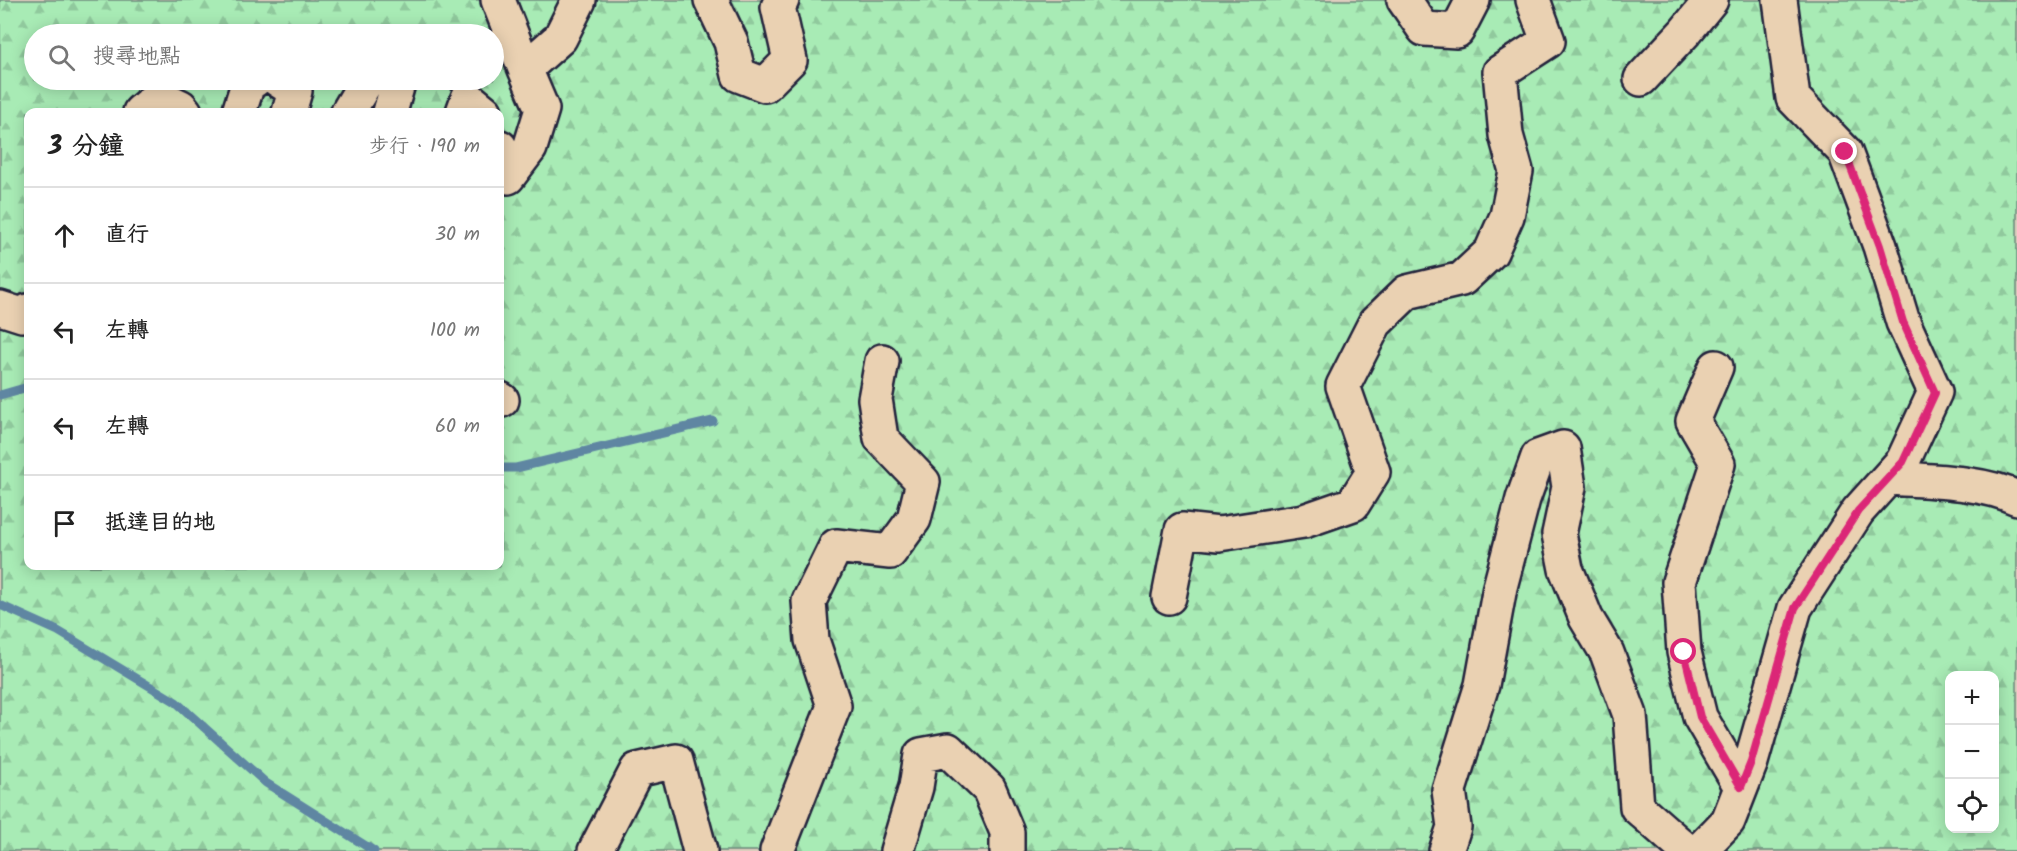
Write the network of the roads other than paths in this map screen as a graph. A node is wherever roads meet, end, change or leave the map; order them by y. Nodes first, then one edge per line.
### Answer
1 (498, 0) edge
2 (579, 0) edge
3 (711, 0) edge
4 (782, 0) edge
5 (1404, 0) edge
6 (1473, 0) edge
7 (1533, 0) edge
8 (1711, 0) edge
9 (1780, 0) edge
10 (525, 69) junction
11 (1641, 80) dead end
12 (246, 90) edge
13 (293, 90) edge
14 (361, 90) edge
15 (396, 90) edge
16 (144, 108) edge
17 (182, 108) edge
18 (240, 108) edge
19 (290, 108) edge
20 (350, 108) edge
21 (391, 108) edge
22 (464, 108) edge
23 (480, 108) edge
24 (504, 162) edge
25 (0, 308) edge
26 (24, 314) edge
27 (882, 361) dead end
28 (1716, 366) dead end
29 (1888, 478) junction
30 (2017, 498) edge
31 (1169, 597) dead end
32 (1741, 787) junction
33 (596, 851) edge
34 (700, 851) edge
35 (777, 851) edge
36 (897, 851) edge
37 (1007, 851) edge
38 (1446, 851) edge
39 (1687, 851) edge
40 (1699, 851) edge

1 - 10 lane
2 - 10 lane
3 - 4 lane
5 - 6 lane
7 - 31 lane
8 - 11 lane
9 - 29 lane
10 - 24 lane
12 - 18 lane
13 - 19 lane
14 - 20 lane
15 - 21 lane
16 - 17 lane
22 - 23 lane
25 - 26 lane
27 - 35 lane
28 - 32 lane
29 - 30 lane
29 - 32 lane
32 - 40 lane
33 - 34 lane
36 - 37 lane
38 - 39 lane

